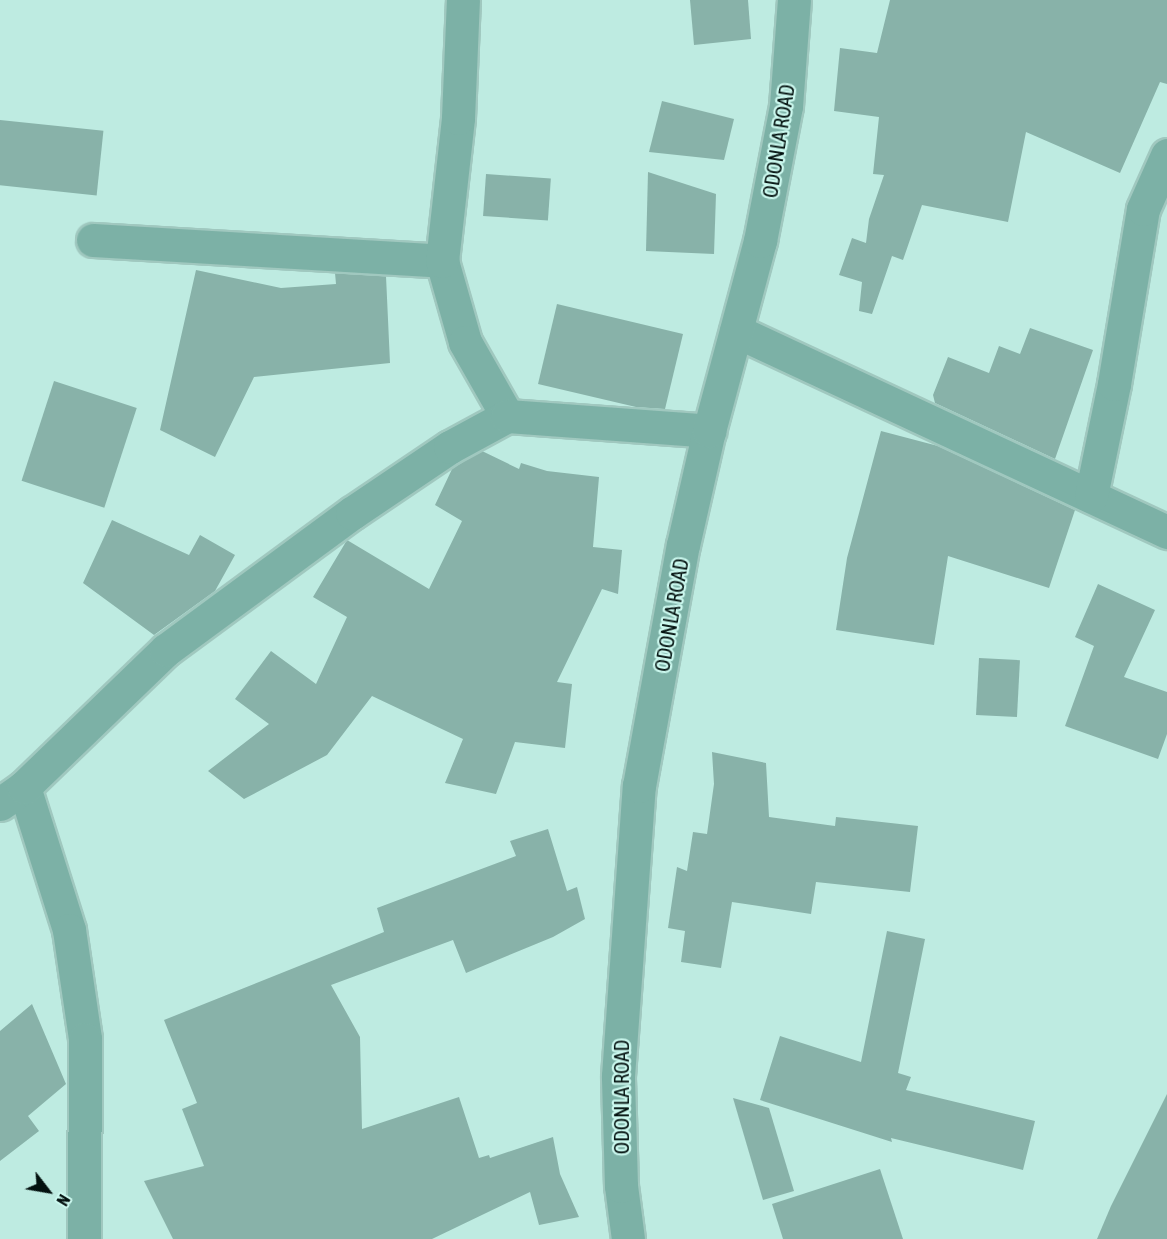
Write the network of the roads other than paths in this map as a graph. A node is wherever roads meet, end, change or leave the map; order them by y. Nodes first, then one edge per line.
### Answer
1 (464, 0) edge
2 (794, 0) edge
3 (1167, 155) edge
4 (93, 240) dead end
5 (442, 261) junction
6 (736, 331) junction
7 (507, 416) junction
8 (708, 431) junction
9 (1091, 496) junction
10 (1167, 532) edge
11 (12, 796) edge
12 (84, 1239) edge
13 (628, 1239) edge

1 - 5 street
2 - 6 street, ODONLA ROAD
3 - 9 street
4 - 5 street
5 - 7 street
6 - 8 street, ODONLA ROAD
6 - 9 street
7 - 8 street
7 - 11 street
8 - 13 street, ODONLA ROAD
9 - 10 street
11 - 12 street

